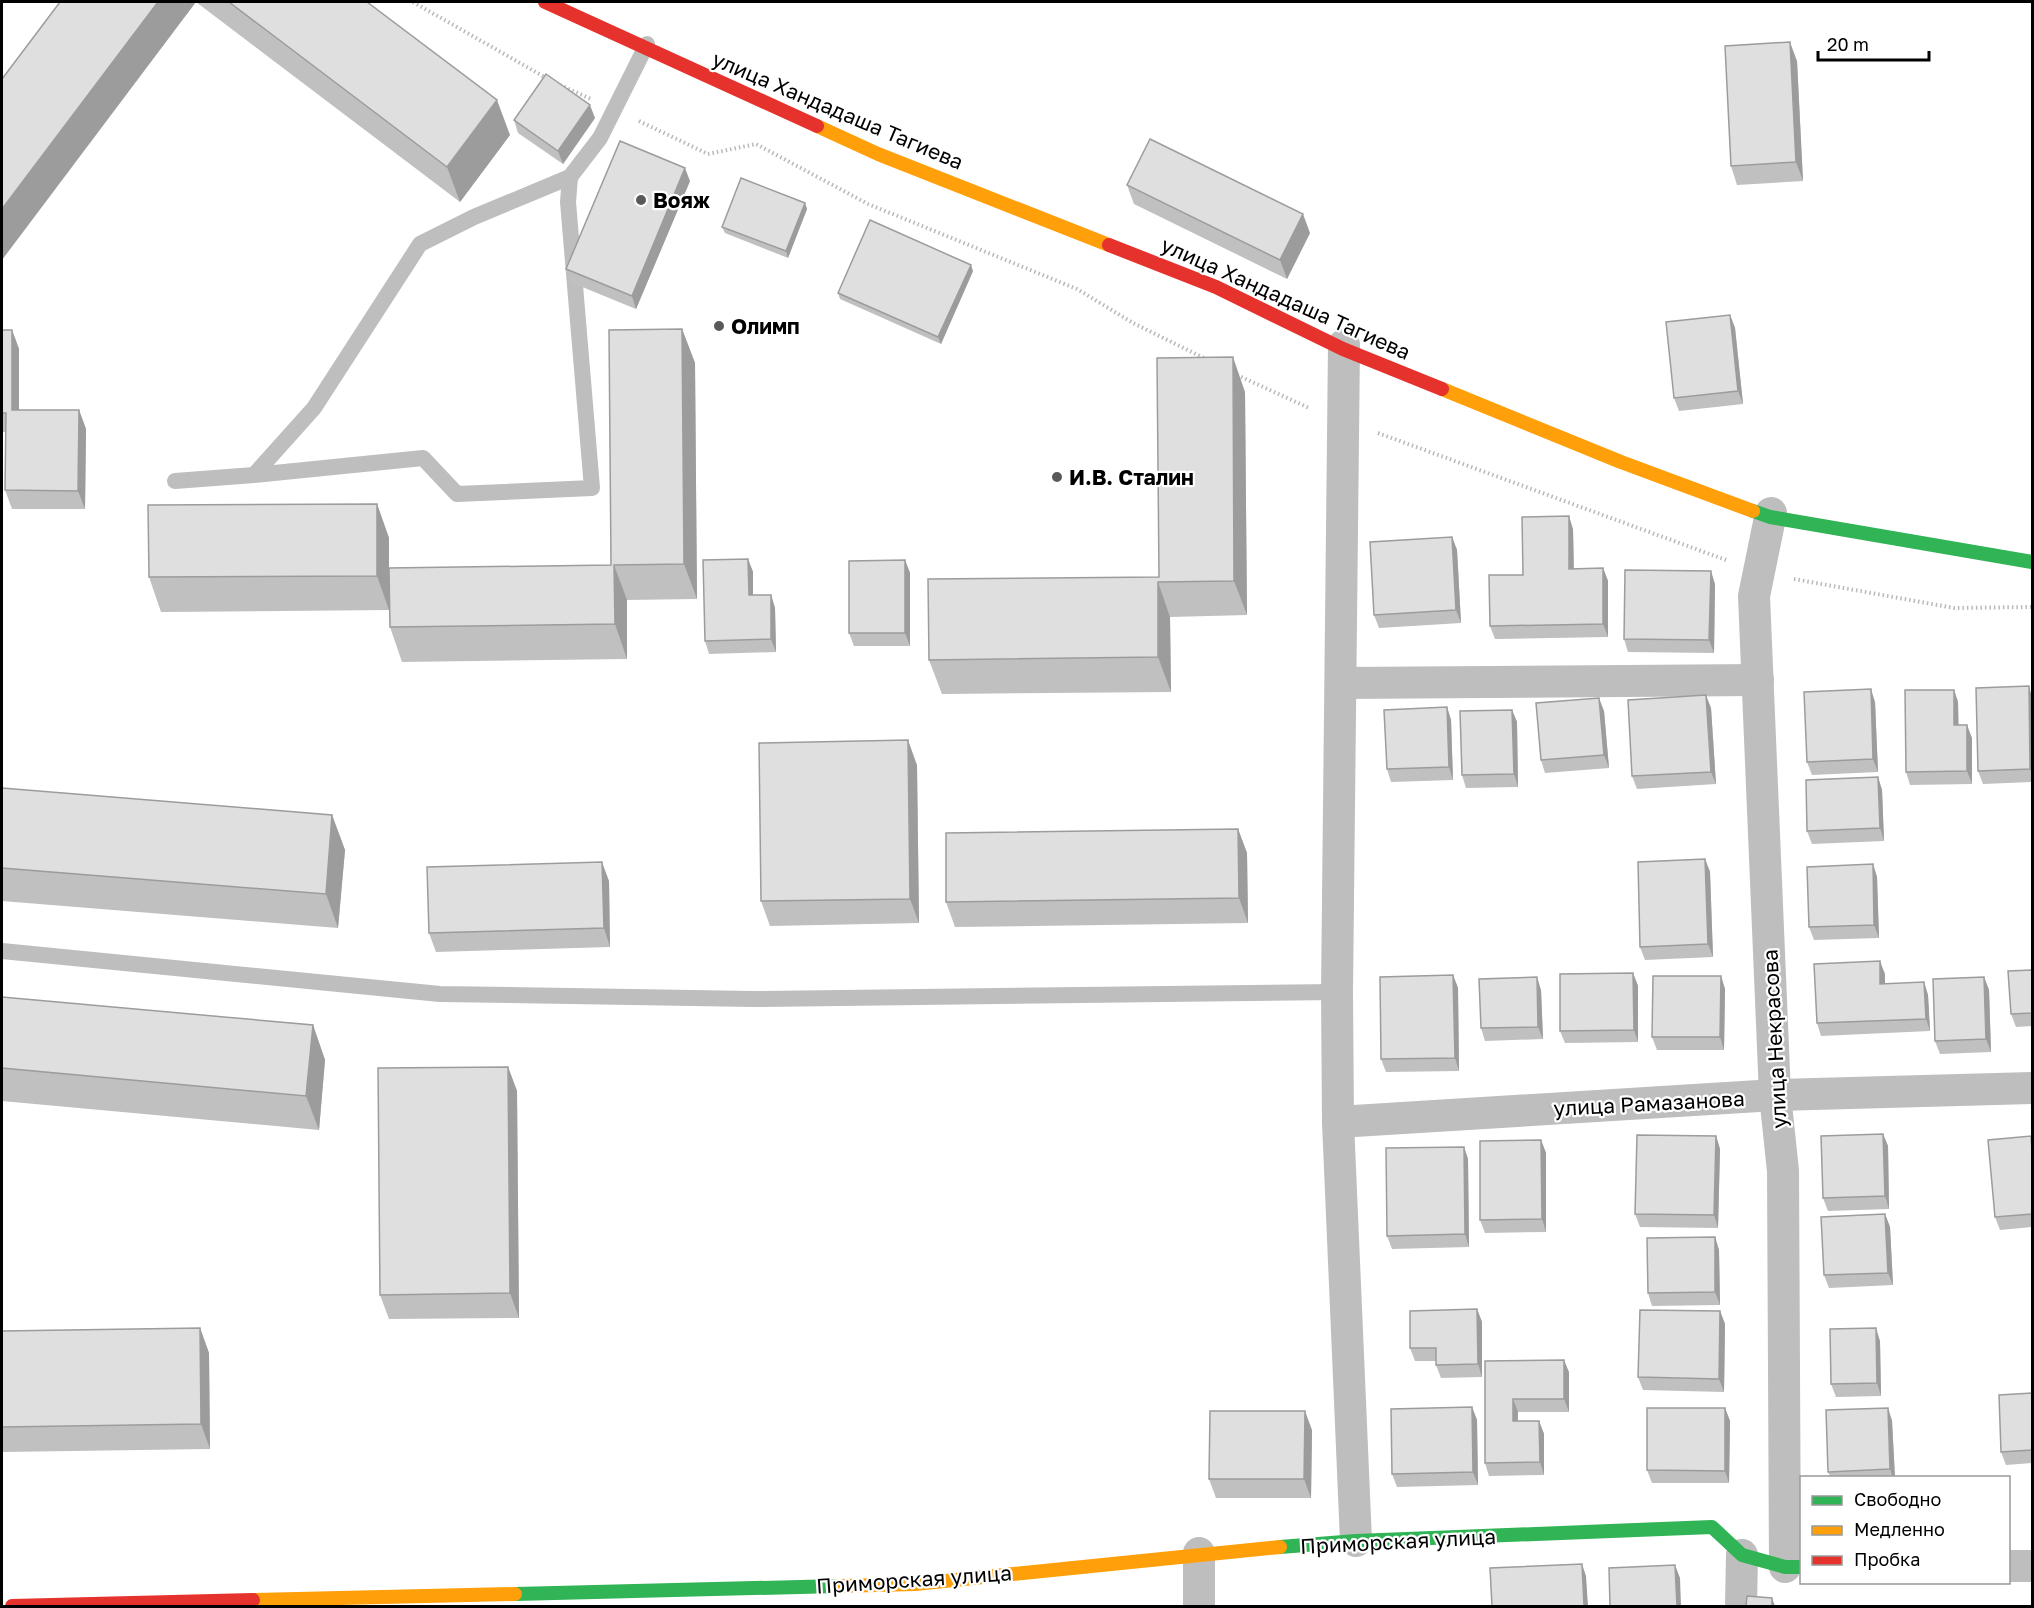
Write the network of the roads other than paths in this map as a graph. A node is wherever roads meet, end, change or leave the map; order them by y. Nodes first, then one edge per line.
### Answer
1 (545, 2) edge
2 (557, 2) edge
3 (646, 46) junction
4 (570, 177) junction
5 (1344, 347) junction
6 (254, 475) junction
7 (175, 481) dead end
8 (1771, 515) junction
9 (2032, 560) edge
10 (1758, 680) junction
11 (1341, 683) junction
12 (2, 951) edge
13 (1337, 992) junction
14 (2032, 1088) edge
15 (1775, 1095) junction
16 (1338, 1122) junction
17 (1356, 1541) junction
18 (1199, 1553) junction
19 (1742, 1555) junction
20 (2010, 1566) edge
21 (2032, 1566) edge
22 (1793, 1567) edge
23 (281, 1603) edge
24 (12, 1606) edge
25 (1199, 1606) edge
26 (1741, 1606) edge

1 - 3 street, улица Хандадаша Тагиева
2 - 3 street, улица Хандадаша Тагиева
3 - 4 lane
3 - 5 street, улица Хандадаша Тагиева
4 - 6 lane
4 - 6 lane
5 - 8 street, улица Хандадаша Тагиева
5 - 11 street
6 - 7 lane
8 - 9 street, улица Хандадаша Тагиева
8 - 10 street, улица Некрасова
10 - 11 street
10 - 15 street, улица Некрасова
11 - 13 street
12 - 13 lane
13 - 16 street
14 - 15 street, улица Рамазанова
15 - 16 street, улица Рамазанова
15 - 22 street, улица Некрасова
16 - 17 street
17 - 18 street, Приморская улица
17 - 19 street, Приморская улица
18 - 23 street, Приморская улица
18 - 25 street
19 - 22 street, Приморская улица
19 - 26 street
20 - 21 street
23 - 24 street, Приморская улица

